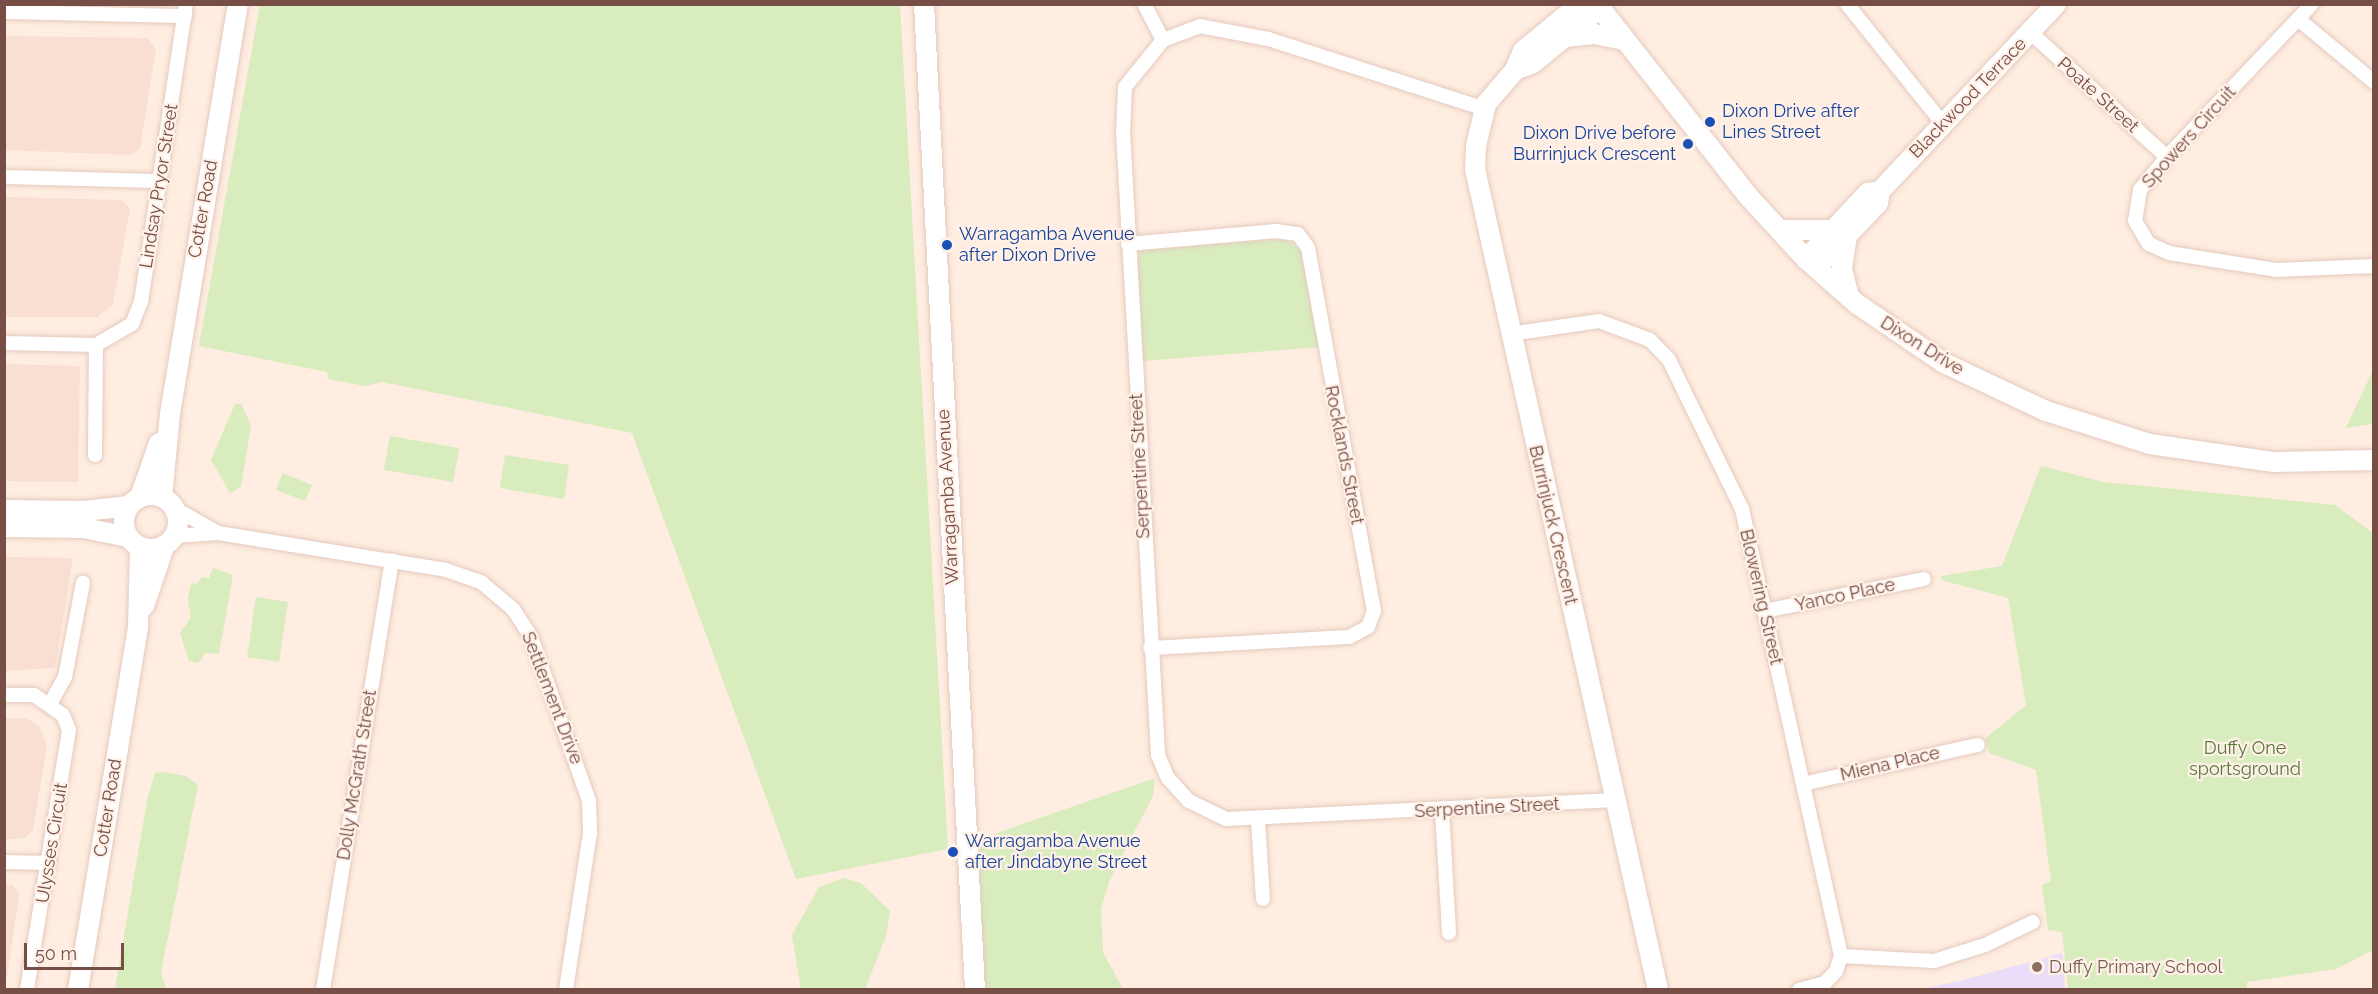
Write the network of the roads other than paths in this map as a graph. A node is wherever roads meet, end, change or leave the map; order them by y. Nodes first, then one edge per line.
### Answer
1 (238, 4) edge
2 (924, 4) edge
3 (1144, 4) edge
4 (1563, 4) edge
5 (1580, 4) edge
6 (1847, 4) edge
7 (2056, 4) edge
8 (2312, 4) edge
9 (1599, 6) edge
10 (185, 10) edge
11 (4, 12) edge
12 (2298, 19) junction
13 (1559, 32) junction
14 (2030, 32) junction
15 (1163, 40) junction
16 (1625, 40) junction
17 (2373, 82) edge
18 (1485, 109) junction
19 (1943, 124) junction
20 (2167, 157) junction
21 (4, 177) edge
22 (159, 181) junction
23 (1779, 230) junction
24 (1840, 233) junction
25 (1128, 244) junction
26 (1811, 263) junction
27 (2373, 266) edge
28 (1849, 297) junction
29 (1510, 334) junction
30 (4, 343) edge
31 (96, 345) junction
32 (170, 414) junction
33 (95, 455) dead end
34 (2373, 460) edge
35 (135, 501) junction
36 (168, 502) junction
37 (4, 510) edge
38 (4, 527) edge
39 (219, 532) junction
40 (134, 542) junction
41 (169, 542) junction
42 (392, 561) junction
43 (1924, 579) dead end
44 (83, 583) dead end
45 (1764, 611) junction
46 (138, 626) junction
47 (1150, 648) junction
48 (4, 695) edge
49 (50, 704) junction
50 (1978, 744) dead end
51 (1803, 784) junction
52 (1615, 800) junction
53 (1442, 811) junction
54 (1258, 820) junction
55 (4, 862) edge
56 (49, 863) junction
57 (1263, 899) dead end
58 (2033, 922) dead end
59 (1449, 933) dead end
60 (1841, 956) junction
61 (27, 990) edge
62 (78, 990) edge
63 (323, 990) edge
64 (566, 990) edge
65 (975, 990) edge
66 (1658, 990) edge
67 (1799, 990) edge

1 - 32 main road, Cotter Road
2 - 65 main road, Warragamba Avenue
3 - 15 street
4 - 13 main road
5 - 13 main road, Burrinjuck Crescent
6 - 19 street
7 - 14 main road, Blackwood Terrace
8 - 12 street, Spowers Circuit
9 - 13 main road, Burrinjuck Crescent
9 - 16 main road, Dixon Drive
10 - 11 street
10 - 22 street, Lindsay Pryor Street
12 - 17 street
12 - 20 street, Spowers Circuit
13 - 16 main road
13 - 18 main road, Burrinjuck Crescent
14 - 19 main road, Blackwood Terrace
14 - 20 street, Poate Street
15 - 18 street
15 - 25 street, Serpentine Street
16 - 23 main road, Dixon Drive
18 - 29 main road, Burrinjuck Crescent
19 - 24 main road, Blackwood Terrace
20 - 27 street, Spowers Circuit
21 - 22 street
22 - 31 street, Lindsay Pryor Street
23 - 24 main road
23 - 26 main road, Dixon Drive
24 - 26 main road, Blackwood Terrace
24 - 28 main road
25 - 47 street, Serpentine Street
25 - 47 street, Rocklands Street
26 - 28 main road, Dixon Drive
28 - 34 main road, Dixon Drive
29 - 45 street, Blowering Street
29 - 52 main road, Burrinjuck Crescent
30 - 31 street
31 - 33 street
32 - 35 main road, Cotter Road
32 - 36 main road, Cotter Road
35 - 36 main road
35 - 37 main road
35 - 40 main road
36 - 39 street, Settlement Drive
36 - 41 main road
38 - 40 main road
39 - 41 street, Settlement Drive
39 - 42 street, Settlement Drive
40 - 41 main road
40 - 46 main road, Cotter Road
41 - 46 main road, Cotter Road
42 - 63 street, Dolly McGrath Street
42 - 64 street, Settlement Drive
43 - 45 street, Yanco Place
44 - 49 street
45 - 51 street, Blowering Street
46 - 62 main road, Cotter Road
47 - 54 street, Serpentine Street
48 - 49 street
49 - 56 street, Ulysses Circuit
50 - 51 street, Miena Place
51 - 60 street, Blowering Street
52 - 53 street, Serpentine Street
52 - 66 main road, Burrinjuck Crescent
53 - 54 street, Serpentine Street
53 - 59 street
54 - 57 street
55 - 56 street
56 - 61 street, Ulysses Circuit
58 - 60 street
60 - 67 street

